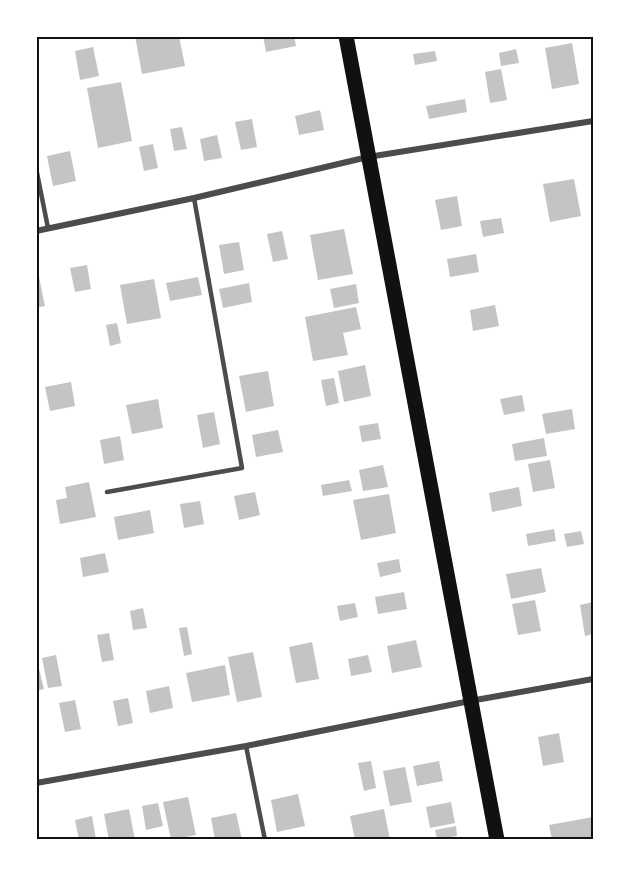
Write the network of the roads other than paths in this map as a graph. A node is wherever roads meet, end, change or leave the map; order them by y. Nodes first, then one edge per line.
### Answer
1 (346, 36) edge
2 (593, 121) edge
3 (368, 157) junction
4 (36, 168) edge
5 (194, 198) junction
6 (48, 228) junction
7 (36, 231) edge
8 (107, 492) dead end
9 (593, 679) edge
10 (470, 701) junction
11 (246, 746) junction
12 (36, 783) edge
13 (265, 840) edge
14 (497, 840) edge

1 - 3 main road
2 - 3 street
3 - 5 street
3 - 10 main road
4 - 6 lane
5 - 6 street
5 - 8 lane
6 - 7 street
9 - 10 street
10 - 11 street
10 - 14 main road
11 - 12 street
11 - 13 lane

